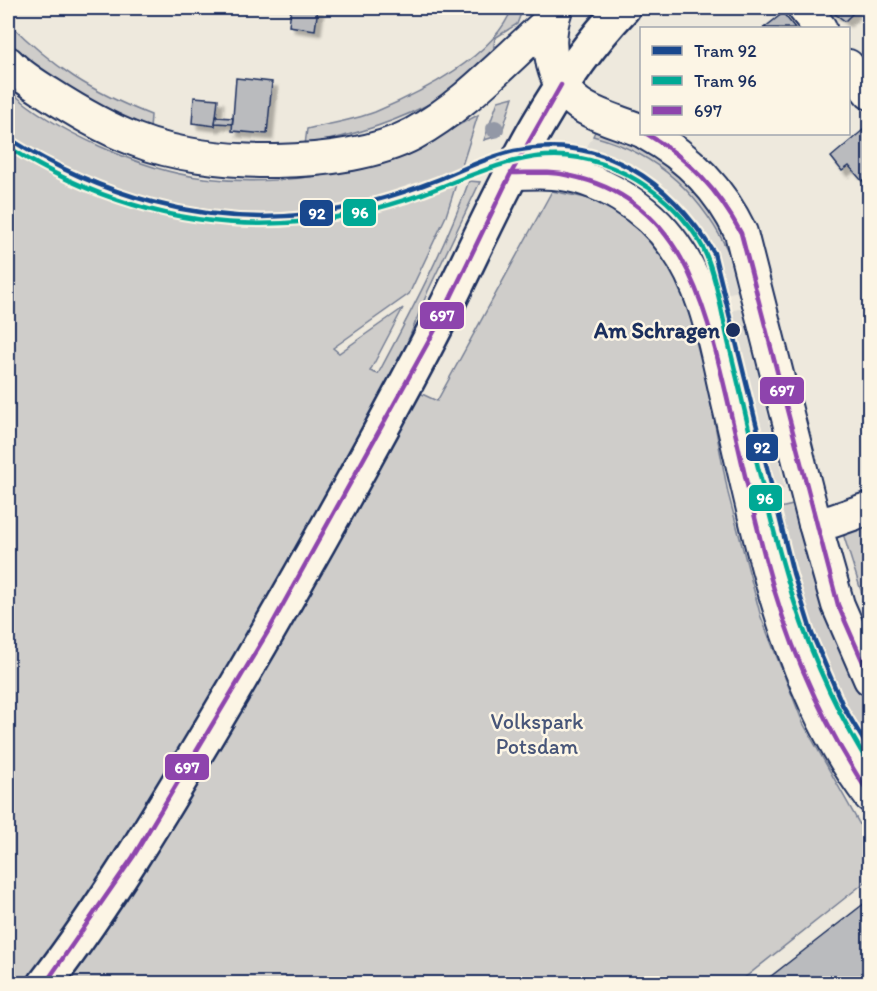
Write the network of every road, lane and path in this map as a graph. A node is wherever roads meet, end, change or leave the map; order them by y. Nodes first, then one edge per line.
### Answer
1 (623, 8) edge
2 (804, 8) edge
3 (555, 13) edge
4 (819, 27) edge
5 (8, 63) edge
6 (850, 67) edge
7 (561, 85) junction
8 (870, 93) edge
9 (640, 130) edge
10 (649, 135) edge
11 (512, 173) junction
12 (870, 508) edge
13 (814, 524) junction
14 (870, 680) edge
15 (870, 796) edge
16 (45, 984) edge

1 - 7 main road
2 - 4 street
3 - 5 street
3 - 7 street
6 - 8 street
7 - 9 street
7 - 11 main road
10 - 13 street
11 - 15 street
11 - 16 main road
12 - 13 street
13 - 14 street

